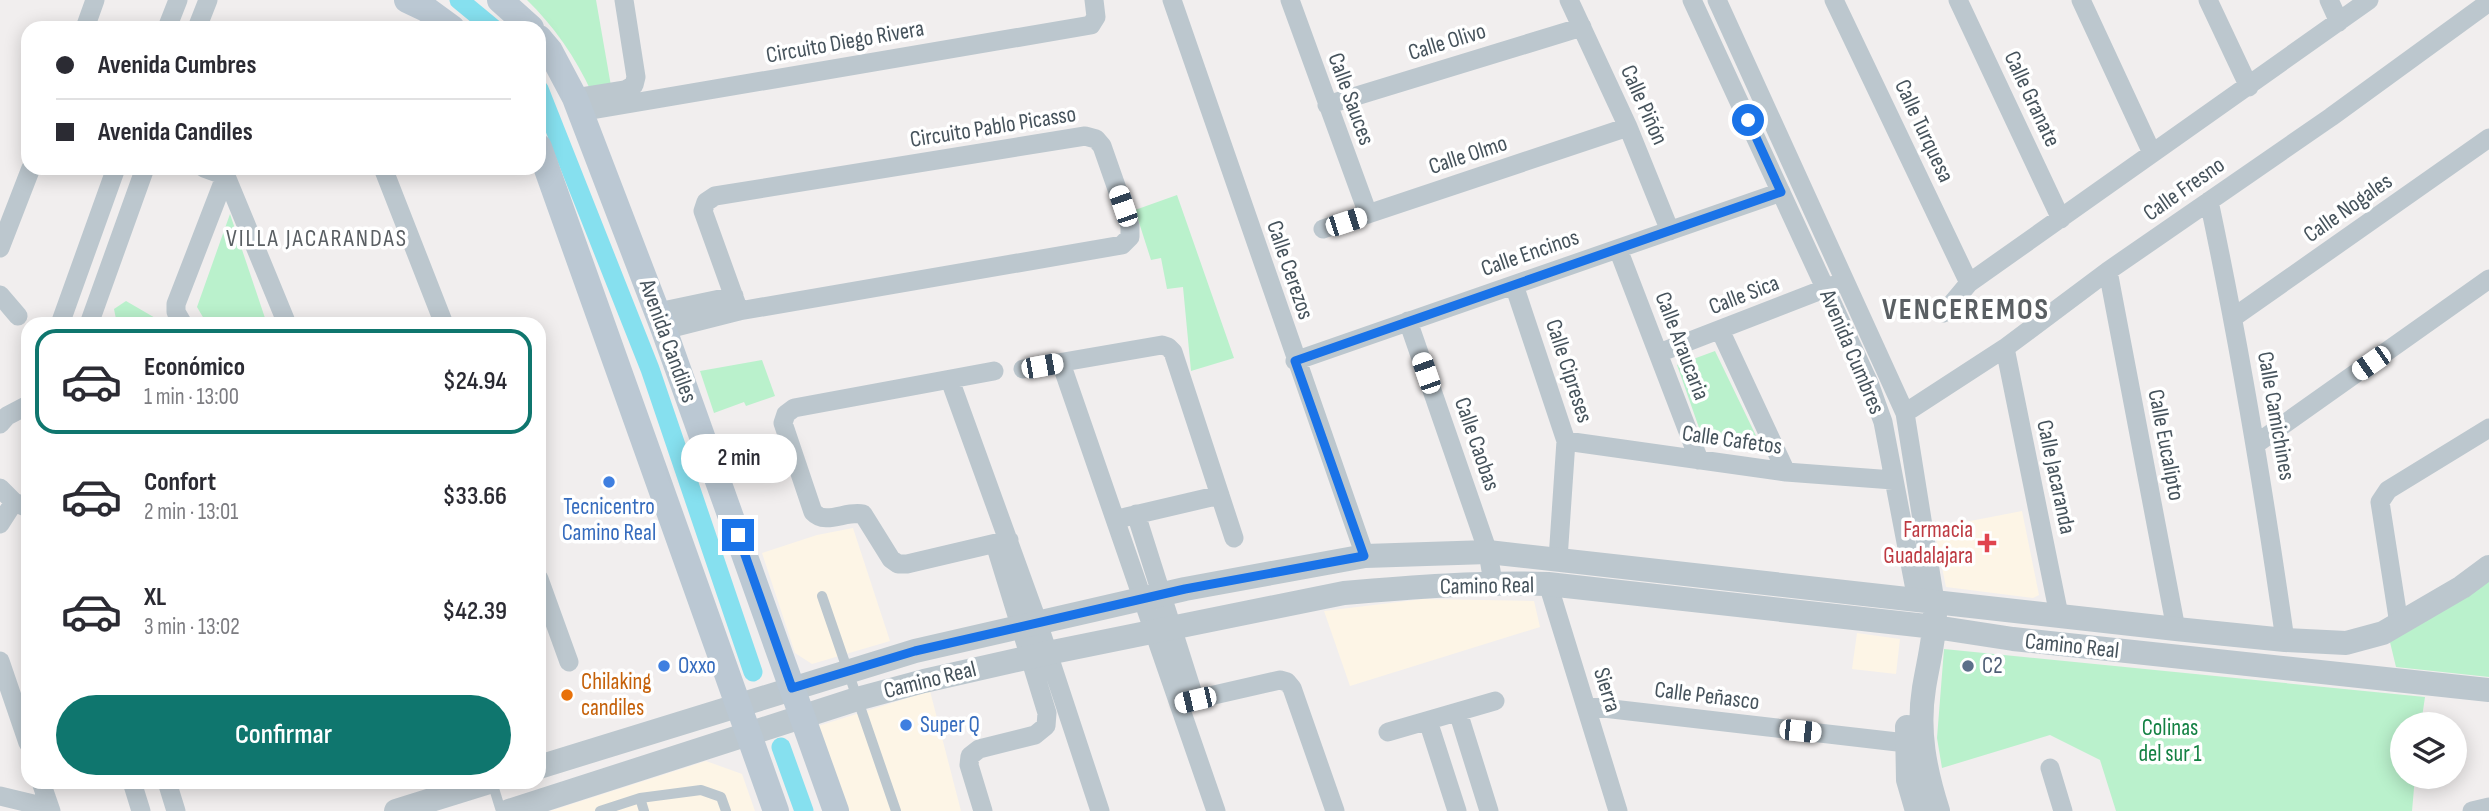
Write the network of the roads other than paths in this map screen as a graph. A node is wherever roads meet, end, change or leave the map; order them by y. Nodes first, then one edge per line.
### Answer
1 (95, 0) edge
2 (178, 0) edge
3 (208, 0) edge
4 (407, 0) edge
5 (500, 0) edge
6 (624, 0) edge
7 (1094, 0) edge
8 (1172, 0) edge
9 (1290, 0) edge
10 (1569, 0) edge
11 (1692, 0) edge
12 (1717, 0) edge
13 (1834, 0) edge
14 (1958, 0) edge
15 (2081, 0) edge
16 (2208, 0) edge
17 (2329, 0) edge
18 (2369, 0) edge
19 (2489, 2) edge
20 (88, 21) edge
21 (170, 21) edge
22 (200, 21) edge
23 (442, 21) edge
24 (523, 21) edge
25 (2339, 22) junction
26 (1582, 27) junction
27 (546, 46) edge
28 (2249, 86) junction
29 (577, 105) junction
30 (1327, 105) junction
31 (1628, 127) junction
32 (2489, 138) edge
33 (2152, 153) junction
34 (546, 167) edge
35 (28, 175) edge
36 (113, 175) edge
37 (142, 175) edge
38 (227, 175) edge
39 (229, 175) edge
40 (386, 175) edge
41 (1781, 192) junction
42 (2209, 201) junction
43 (1368, 214) junction
44 (2061, 219) junction
45 (1324, 229) dead end
46 (1670, 231) junction
47 (0, 248) edge
48 (1618, 249) junction
49 (2108, 271) junction
50 (2489, 279) edge
51 (1845, 281) junction
52 (1969, 283) junction
53 (1514, 285) junction
54 (1826, 290) junction
55 (0, 295) edge
56 (736, 303) junction
57 (1944, 313) dead end
58 (18, 316) dead end
59 (63, 317) edge
60 (92, 317) edge
61 (179, 317) edge
62 (284, 317) edge
63 (441, 317) edge
64 (2234, 317) junction
65 (661, 321) junction
66 (1408, 321) junction
67 (1720, 330) junction
68 (2004, 348) junction
69 (1659, 353) junction
70 (1295, 361) junction
71 (1060, 363) junction
72 (1023, 369) dead end
73 (994, 371) dead end
74 (950, 380) junction
75 (21, 407) edge
76 (1905, 413) junction
77 (0, 424) edge
78 (2489, 428) edge
79 (1566, 441) junction
80 (2256, 444) junction
81 (1699, 460) junction
82 (1786, 472) junction
83 (1893, 480) junction
84 (1220, 495) junction
85 (14, 500) edge
86 (1136, 514) junction
87 (1115, 519) junction
88 (0, 524) edge
89 (1234, 538) dead end
90 (1002, 542) junction
91 (1488, 552) junction
92 (1364, 556) junction
93 (1558, 559) junction
94 (2489, 567) edge
95 (1493, 583) junction
96 (1548, 584) junction
97 (822, 596) dead end
98 (1152, 597) junction
99 (1926, 601) junction
100 (2059, 615) junction
101 (546, 620) edge
102 (2399, 624) junction
103 (1029, 625) junction
104 (1926, 626) junction
105 (1163, 629) junction
106 (2176, 629) junction
107 (2286, 640) junction
108 (1039, 655) junction
109 (0, 661) edge
110 (569, 662) dead end
111 (847, 670) junction
112 (792, 688) junction
113 (2489, 690) edge
114 (857, 699) junction
115 (1187, 701) junction
116 (1494, 701) dead end
117 (738, 705) junction
118 (1586, 706) junction
119 (1458, 712) junction
120 (803, 717) junction
121 (1428, 721) junction
122 (21, 722) edge
123 (1388, 732) dead end
124 (748, 735) junction
125 (1906, 743) junction
126 (546, 765) edge
127 (2050, 768) dead end
128 (44, 789) edge
129 (134, 789) edge
130 (169, 789) edge
131 (468, 789) edge
132 (493, 789) edge
133 (0, 796) edge
134 (640, 798) junction
135 (2489, 807) edge
136 (51, 810) edge
137 (141, 811) edge
138 (176, 811) edge
139 (396, 811) edge
140 (501, 811) edge
141 (509, 811) edge
142 (600, 811) edge
143 (644, 811) edge
144 (726, 811) edge
145 (776, 811) edge
146 (836, 811) edge
147 (896, 811) edge
148 (983, 811) edge
149 (1100, 811) edge
150 (1216, 811) edge
151 (1335, 811) edge
152 (1457, 811) edge
153 (1489, 811) edge
154 (1618, 811) edge
155 (1917, 811) edge
156 (1938, 811) edge
157 (2063, 811) edge
158 (2472, 811) edge

1 - 20 street
2 - 21 street
3 - 22 street
4 - 23 main road
5 - 24 main road
6 - 29 street
7 - 29 street, Circuito Diego Rivera
8 - 70 street, Calle Cerezos
9 - 30 street, Calle Sauces
10 - 26 street, Calle Piñón
11 - 41 street, Avenida Cumbres
12 - 51 street, Avenida Cumbres
13 - 52 street, Calle Turquesa
14 - 44 street, Calle Granate
15 - 33 street
16 - 28 street
17 - 25 street
18 - 25 street, Calle Fresno
19 - 42 street, Calle Fresno
25 - 28 street, Calle Fresno
26 - 30 street, Calle Olivo
26 - 31 street, Calle Piñón
27 - 29 main road, Avenida Candiles
28 - 33 street, Calle Fresno
29 - 65 main road, Avenida Candiles
30 - 43 street, Calle Sauces
31 - 43 street, Calle Olmo
31 - 46 street, Calle Piñón
32 - 64 street, Calle Nogales
33 - 44 street, Calle Fresno
34 - 117 main road
35 - 47 street
36 - 59 street
37 - 60 street
38 - 61 street
39 - 62 street
40 - 63 street
41 - 46 street, Calle Encinos
41 - 54 street, Avenida Cumbres
42 - 49 street, Calle Fresno
42 - 64 street, Calle Camichines
43 - 45 street, Calle Olmo
44 - 52 street, Calle Fresno
46 - 48 street, Calle Encinos
48 - 53 street, Calle Encinos
48 - 69 street, Calle Araucaria
49 - 68 street, Calle Fresno
49 - 106 street, Calle Eucalipto
50 - 80 street
51 - 54 street, Calle Sica
51 - 76 street, Avenida Cumbres
52 - 57 street, Calle Fresno
53 - 66 street, Calle Encinos
53 - 79 street, Calle Cipreses
54 - 67 street, Calle Sica
54 - 83 street, Avenida Cumbres
55 - 58 street
56 - 56 street, Circuito Pablo Picasso
56 - 65 street, Circuito Pablo Picasso
64 - 80 street, Calle Camichines
65 - 112 main road, Avenida Candiles
66 - 70 street, Calle Encinos
66 - 91 street, Calle Caobas
67 - 69 street, Calle Sica
67 - 82 street
68 - 76 street, Calle Fresno
68 - 100 street, Calle Jacaranda
69 - 81 street, Calle Araucaria
70 - 92 street, Calle Cerezos
71 - 72 street
71 - 84 street
71 - 87 street
73 - 74 street
74 - 90 street
74 - 90 street
75 - 77 street
76 - 99 street, Avenida Cumbres
78 - 102 street
79 - 81 street, Calle Cafetos
79 - 93 street, Calle Cipreses
80 - 107 street, Calle Camichines
81 - 82 street, Calle Cafetos
82 - 83 street, Calle Cafetos
83 - 99 street, Avenida Cumbres
84 - 86 street
84 - 89 street
85 - 88 street
86 - 87 street
86 - 98 street
87 - 98 street
90 - 103 street
91 - 92 street, Camino Real
91 - 93 street, Camino Real
91 - 95 street, Calle Caobas
92 - 98 street, Camino Real
93 - 99 street, Camino Real
94 - 102 street, Camino Real
95 - 96 street, Camino Real
95 - 105 street, Camino Real
96 - 104 street, Camino Real
96 - 118 street, Sierra
97 - 111 lane
98 - 103 street, Camino Real
98 - 105 street
99 - 100 street, Camino Real
99 - 104 street, Avenida Cumbres
100 - 106 street, Camino Real
101 - 110 street
102 - 107 street, Camino Real
103 - 108 street
103 - 111 street, Camino Real
104 - 113 street, Camino Real
104 - 125 street, Avenida Cumbres
104 - 156 street, Avenida Cumbres
105 - 108 street, Camino Real
105 - 115 street
106 - 107 street, Camino Real
108 - 114 street, Camino Real
108 - 148 street
108 - 149 street
109 - 122 street
111 - 112 street, Camino Real
111 - 114 lane
112 - 117 street, Camino Real
112 - 120 main road, Avenida Candiles
114 - 120 street, Camino Real
114 - 147 lane
115 - 150 street
115 - 151 street
116 - 119 street
117 - 124 main road
117 - 126 street, Camino Real
118 - 125 street, Calle Peñasco
118 - 154 street, Sierra
119 - 121 street
119 - 153 street
120 - 124 street, Camino Real
120 - 146 main road, Avenida Candiles
121 - 123 street
121 - 152 street
124 - 141 street, Camino Real
124 - 145 main road
125 - 155 street, Avenida Cumbres
127 - 157 street
128 - 136 street
129 - 137 street
130 - 138 street
131 - 139 street
132 - 140 lane
133 - 136 street
134 - 142 lane
134 - 143 lane
134 - 144 lane
135 - 158 street

